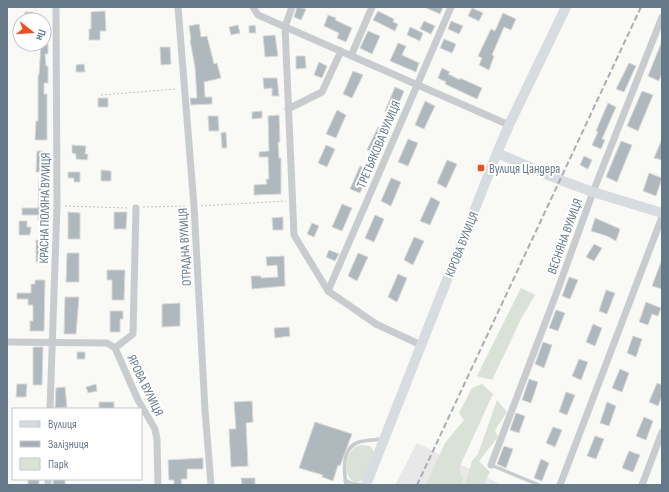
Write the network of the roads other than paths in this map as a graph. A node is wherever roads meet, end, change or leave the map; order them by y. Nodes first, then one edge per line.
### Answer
1 (56, 7) edge
2 (178, 7) edge
3 (253, 7) edge
4 (292, 7) edge
5 (372, 7) edge
6 (451, 7) edge
7 (566, 7) edge
8 (662, 17) edge
9 (285, 27) junction
10 (341, 51) junction
11 (351, 56) junction
12 (417, 85) junction
13 (288, 109) junction
14 (509, 125) junction
15 (497, 153) junction
16 (593, 192) junction
17 (136, 208) road end
18 (662, 213) edge
19 (662, 217) edge
20 (328, 291) junction
21 (7, 342) edge
22 (53, 342) junction
23 (421, 345) junction
24 (115, 348) junction
25 (50, 408) edge
26 (662, 432) edge
27 (385, 439) junction
28 (492, 465) joint
29 (345, 480) junction
30 (158, 485) edge
31 (211, 485) edge
32 (346, 485) edge
33 (366, 485) edge
34 (539, 485) edge
35 (560, 485) edge
36 (642, 485) edge

1 - 22 street, КРАСНА ПОЛЯНА ВУЛИЦЯ
2 - 31 street, ОТРАДНА ВУЛИЦЯ
3 - 9 street
4 - 9 street
5 - 11 street
6 - 12 street, ТРЕТЬЯКОВА ВУЛИЦЯ
7 - 14 main road, КІРОВА ВУЛИЦЯ
8 - 16 street, ВЕСНЯНА ВУЛИЦЯ
9 - 10 street
9 - 13 street
10 - 11 street
10 - 13 street
11 - 12 street
12 - 14 street
12 - 20 street, ТРЕТЬЯКОВА ВУЛИЦЯ
13 - 20 street
14 - 15 main road, КІРОВА ВУЛИЦЯ
15 - 16 main road
15 - 23 main road, КІРОВА ВУЛИЦЯ
16 - 18 main road
16 - 28 street, ВЕСНЯНА ВУЛИЦЯ
17 - 24 street, ЯРОВА ВУЛИЦЯ
19 - 35 street
20 - 23 street
21 - 22 street
22 - 24 street
22 - 25 street, КРАСНА ПОЛЯНА ВУЛИЦЯ
23 - 27 main road, КІРОВА ВУЛИЦЯ
24 - 30 street, ЯРОВА ВУЛИЦЯ
26 - 36 street
27 - 29 lane
27 - 33 main road, КІРОВА ВУЛИЦЯ
28 - 34 lane
29 - 32 lane
29 - 33 lane

